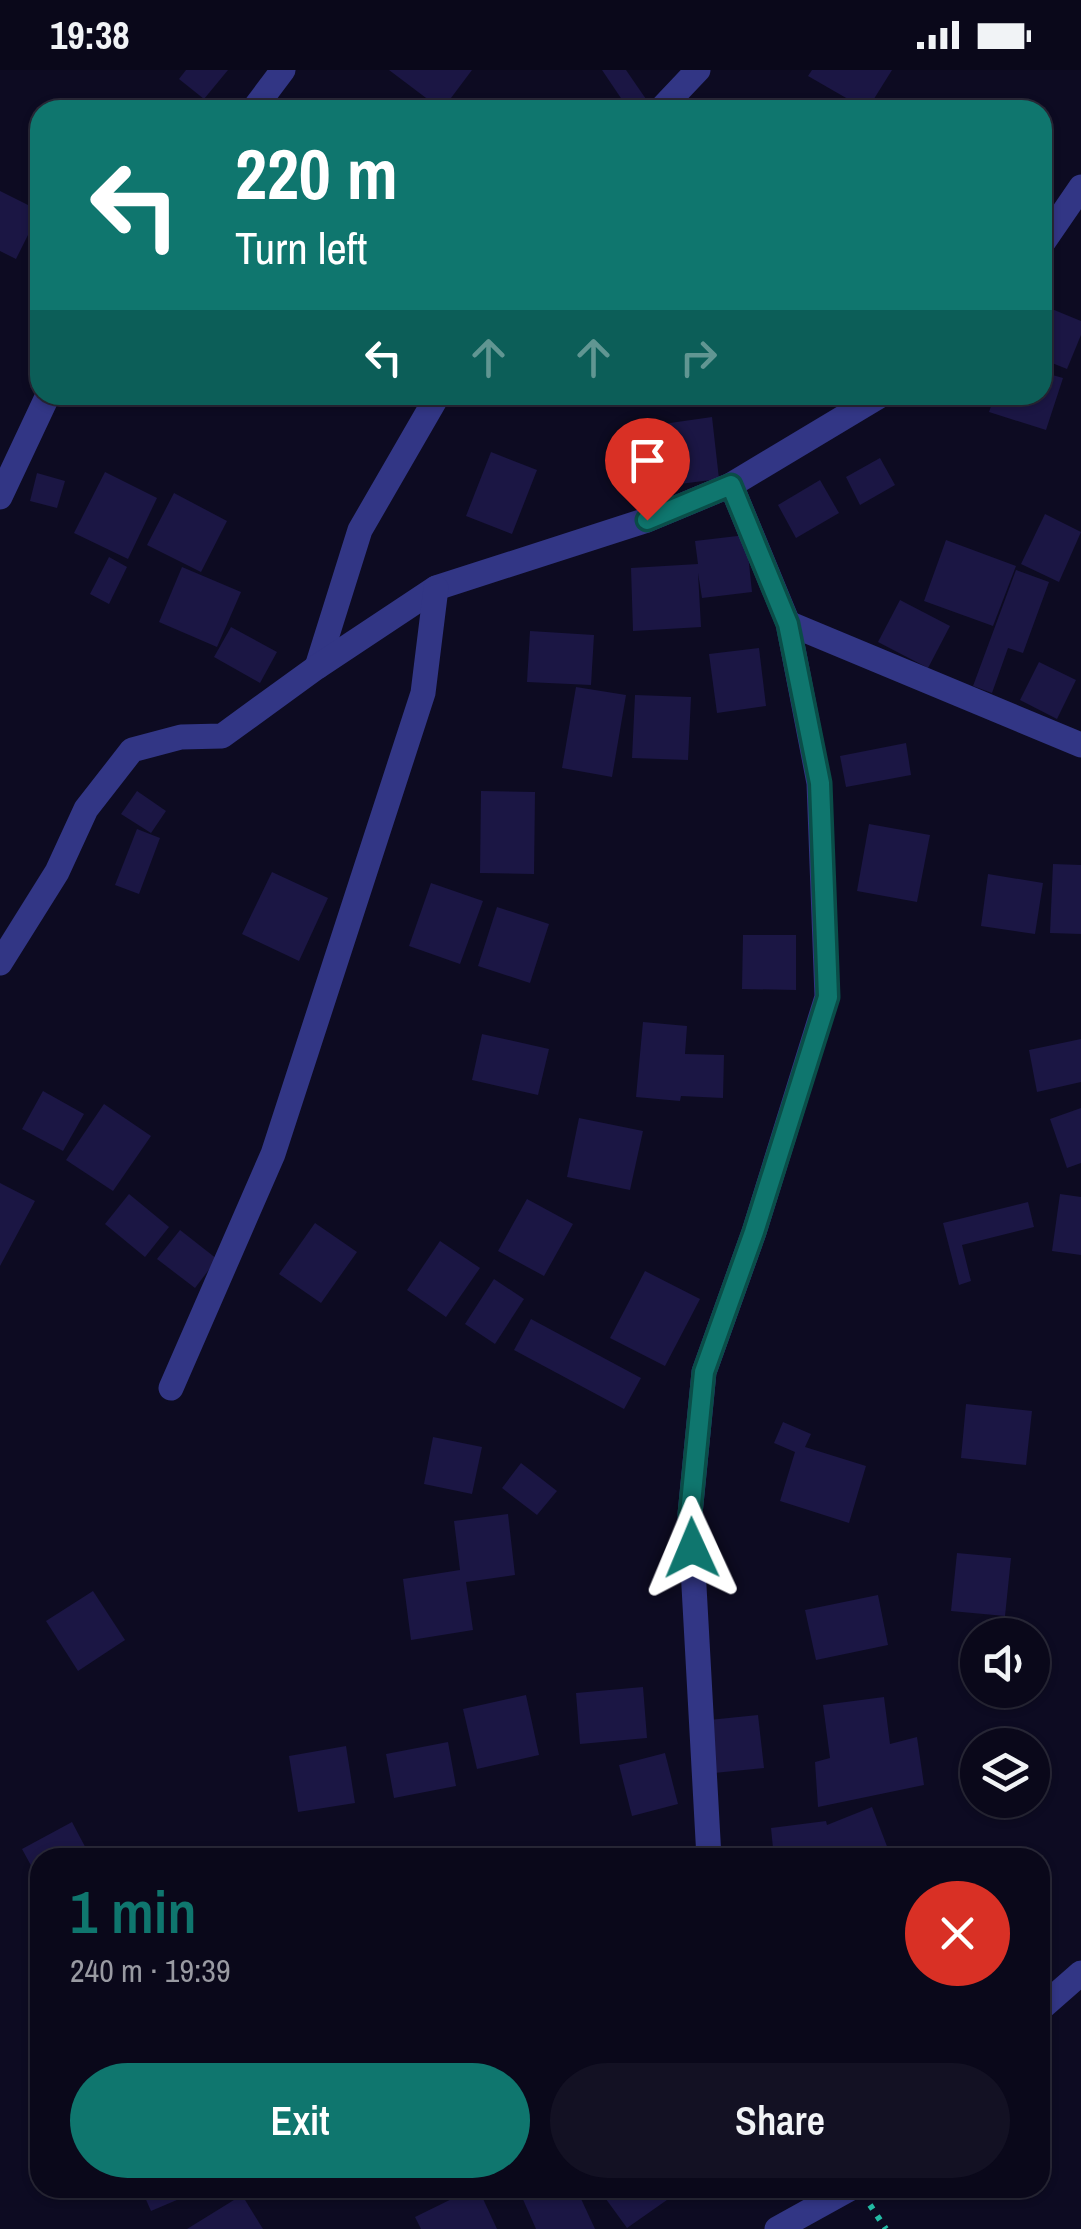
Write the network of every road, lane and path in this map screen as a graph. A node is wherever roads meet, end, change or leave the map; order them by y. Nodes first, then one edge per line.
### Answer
1 (283, 70) edge
2 (698, 70) edge
3 (260, 100) edge
4 (670, 100) edge
5 (1081, 186) edge
6 (1052, 229) edge
7 (43, 405) edge
8 (432, 405) edge
9 (864, 405) edge
10 (731, 485) junction
11 (0, 498) edge
12 (436, 588) junction
13 (788, 624) junction
14 (318, 667) junction
15 (1081, 746) edge
16 (0, 963) edge
17 (171, 1388) dead end
18 (708, 1848) edge
19 (1081, 1973) edge
20 (1050, 1999) edge
21 (832, 2198) edge
22 (777, 2229) edge

1 - 3 street
2 - 4 street
5 - 6 street
7 - 11 street
8 - 14 street
9 - 10 street
10 - 12 street
10 - 13 street
12 - 14 street
12 - 17 street
13 - 15 street
13 - 18 street
14 - 16 street
19 - 20 street
21 - 22 street

